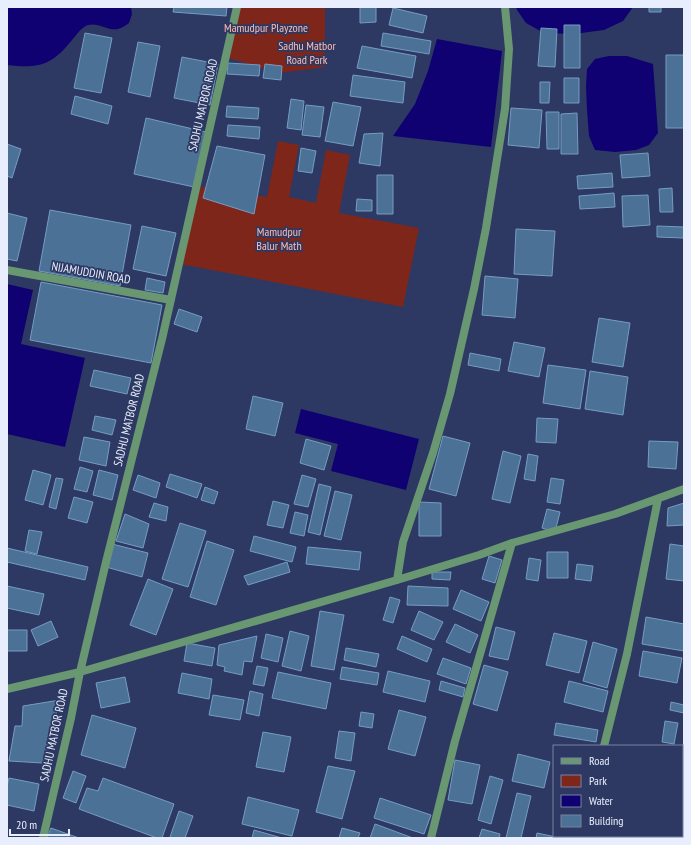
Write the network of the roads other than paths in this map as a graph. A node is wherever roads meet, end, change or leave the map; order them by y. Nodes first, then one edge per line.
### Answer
1 (237, 7) edge
2 (505, 7) edge
3 (7, 270) edge
4 (171, 300) junction
5 (684, 489) edge
6 (658, 499) junction
7 (512, 543) junction
8 (397, 580) junction
9 (80, 672) junction
10 (7, 689) edge
11 (604, 745) edge
12 (43, 838) edge
13 (431, 838) edge

1 - 4 street, SADHU MATBOR ROAD
2 - 8 street
3 - 4 street, NIJAMUDDIN ROAD
4 - 9 street, SADHU MATBOR ROAD
5 - 6 street
6 - 7 street
6 - 11 street
7 - 8 street
7 - 13 street
8 - 9 street
9 - 10 street
9 - 12 street, SADHU MATBOR ROAD

